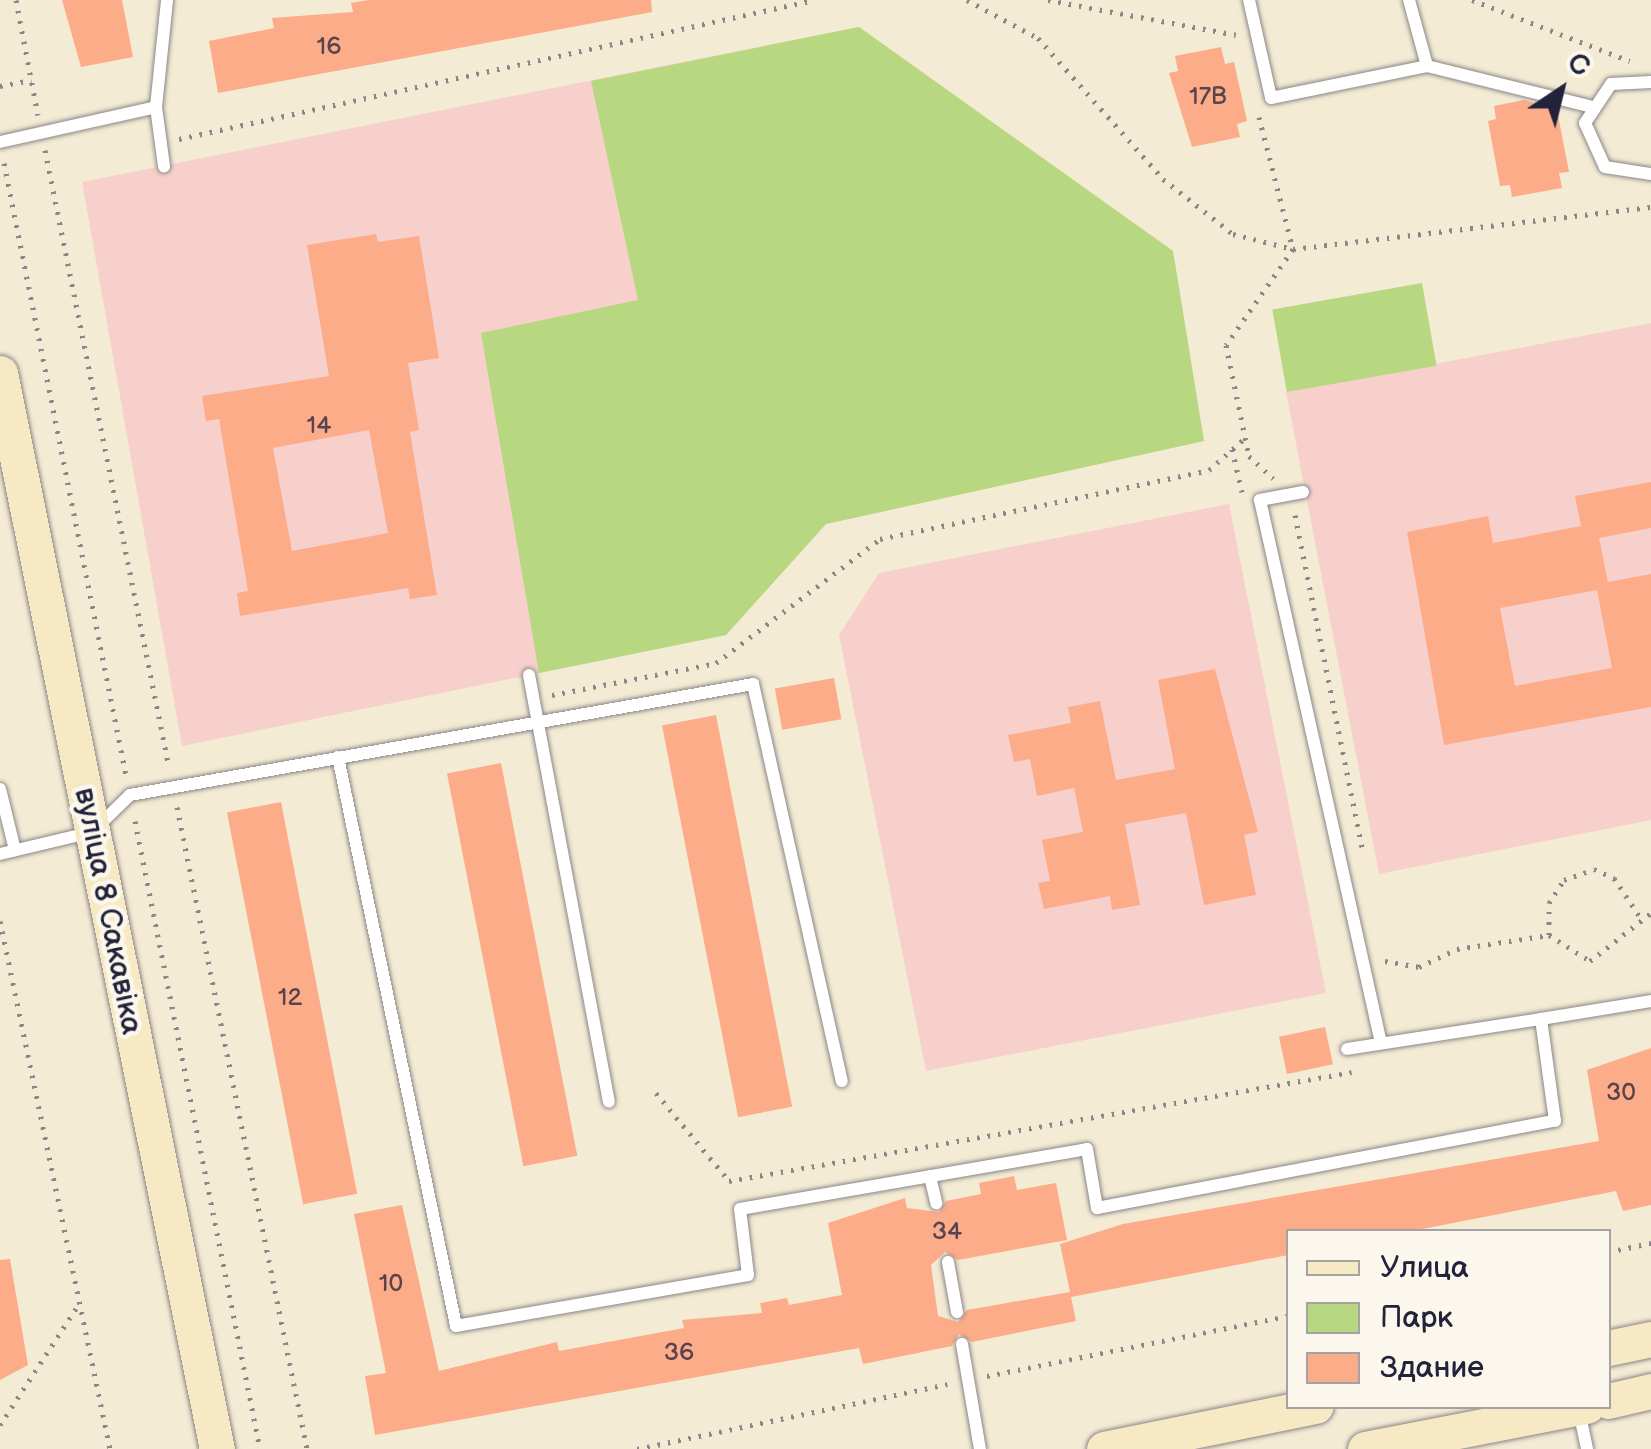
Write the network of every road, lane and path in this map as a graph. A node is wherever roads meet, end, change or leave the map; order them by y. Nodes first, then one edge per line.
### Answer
1 (16, 0) edge
2 (167, 0) edge
3 (814, 0) edge
4 (967, 0) edge
5 (1048, 0) edge
6 (1249, 0) edge
7 (1409, 0) edge
8 (1472, 0) edge
9 (1243, 54) dead end
10 (1634, 63) dead end
11 (1427, 66) junction
12 (31, 80) junction
13 (1651, 82) edge
14 (0, 86) edge
15 (1589, 106) junction
16 (156, 107) junction
17 (1257, 107) dead end
18 (41, 133) junction
19 (0, 142) edge
20 (161, 143) junction
21 (164, 166) dead end
22 (1651, 174) edge
23 (1651, 207) edge
24 (1294, 249) junction
25 (0, 372) edge
26 (1244, 438) junction
27 (1297, 493) junction
28 (529, 675) dead end
29 (536, 698) junction
30 (542, 719) junction
31 (338, 756) junction
32 (189, 767) dead end
33 (170, 770) junction
34 (173, 787) junction
35 (0, 789) edge
36 (92, 832) junction
37 (15, 850) junction
38 (0, 854) edge
39 (1366, 864) dead end
40 (1651, 914) edge
41 (1642, 920) junction
42 (0, 923) edge
43 (1549, 935) junction
44 (1381, 942) dead end
45 (1385, 962) junction
46 (1390, 980) dead end
47 (1651, 1001) edge
48 (1541, 1020) junction
49 (1381, 1043) junction
50 (1347, 1049) dead end
51 (1372, 1069) dead end
52 (842, 1082) dead end
53 (656, 1093) dead end
54 (609, 1102) dead end
55 (930, 1176) junction
56 (936, 1202) dead end
57 (1651, 1243) edge
58 (1611, 1251) edge
59 (948, 1262) dead end
60 (80, 1304) junction
61 (957, 1312) dead end
62 (1651, 1339) edge
63 (962, 1344) dead end
64 (1611, 1347) edge
65 (1651, 1391) edge
66 (1611, 1400) edge
67 (1301, 1409) edge
68 (1570, 1409) edge
69 (1591, 1409) edge
70 (0, 1425) edge
71 (110, 1449) edge
72 (217, 1449) edge
73 (306, 1449) edge
74 (980, 1449) edge
75 (1104, 1449) edge
76 (1365, 1449) edge
77 (1586, 1449) edge

1 - 12 path
2 - 16 lane
3 - 20 path
4 - 24 path
5 - 9 path
6 - 11 lane
7 - 11 lane
8 - 10 path
11 - 15 lane
12 - 14 path
12 - 18 path
13 - 15 lane
15 - 22 lane
16 - 18 lane
16 - 20 lane
17 - 24 path
18 - 19 lane
18 - 33 path
20 - 21 lane
23 - 24 path
24 - 26 path
25 - 36 main road, вуліца 8 Сакавіка
26 - 27 path
26 - 29 path
27 - 39 path
27 - 49 lane
28 - 29 lane
29 - 30 lane
30 - 31 lane
30 - 52 lane
30 - 54 lane
31 - 34 lane
31 - 55 lane
32 - 33 path
33 - 34 path
34 - 36 lane
34 - 73 path
35 - 37 lane
36 - 37 lane
36 - 72 main road, вуліца 8 Сакавіка
37 - 38 lane
40 - 41 path
41 - 43 path
41 - 43 path
42 - 60 path
43 - 45 path
44 - 45 path
45 - 46 path
47 - 48 lane
48 - 49 lane
48 - 55 lane
49 - 50 lane
51 - 53 path
55 - 56 lane
57 - 58 path
59 - 61 lane
60 - 70 path
60 - 71 path
62 - 64 main road
63 - 74 lane
65 - 66 main road
67 - 75 main road
68 - 76 main road
69 - 77 lane

